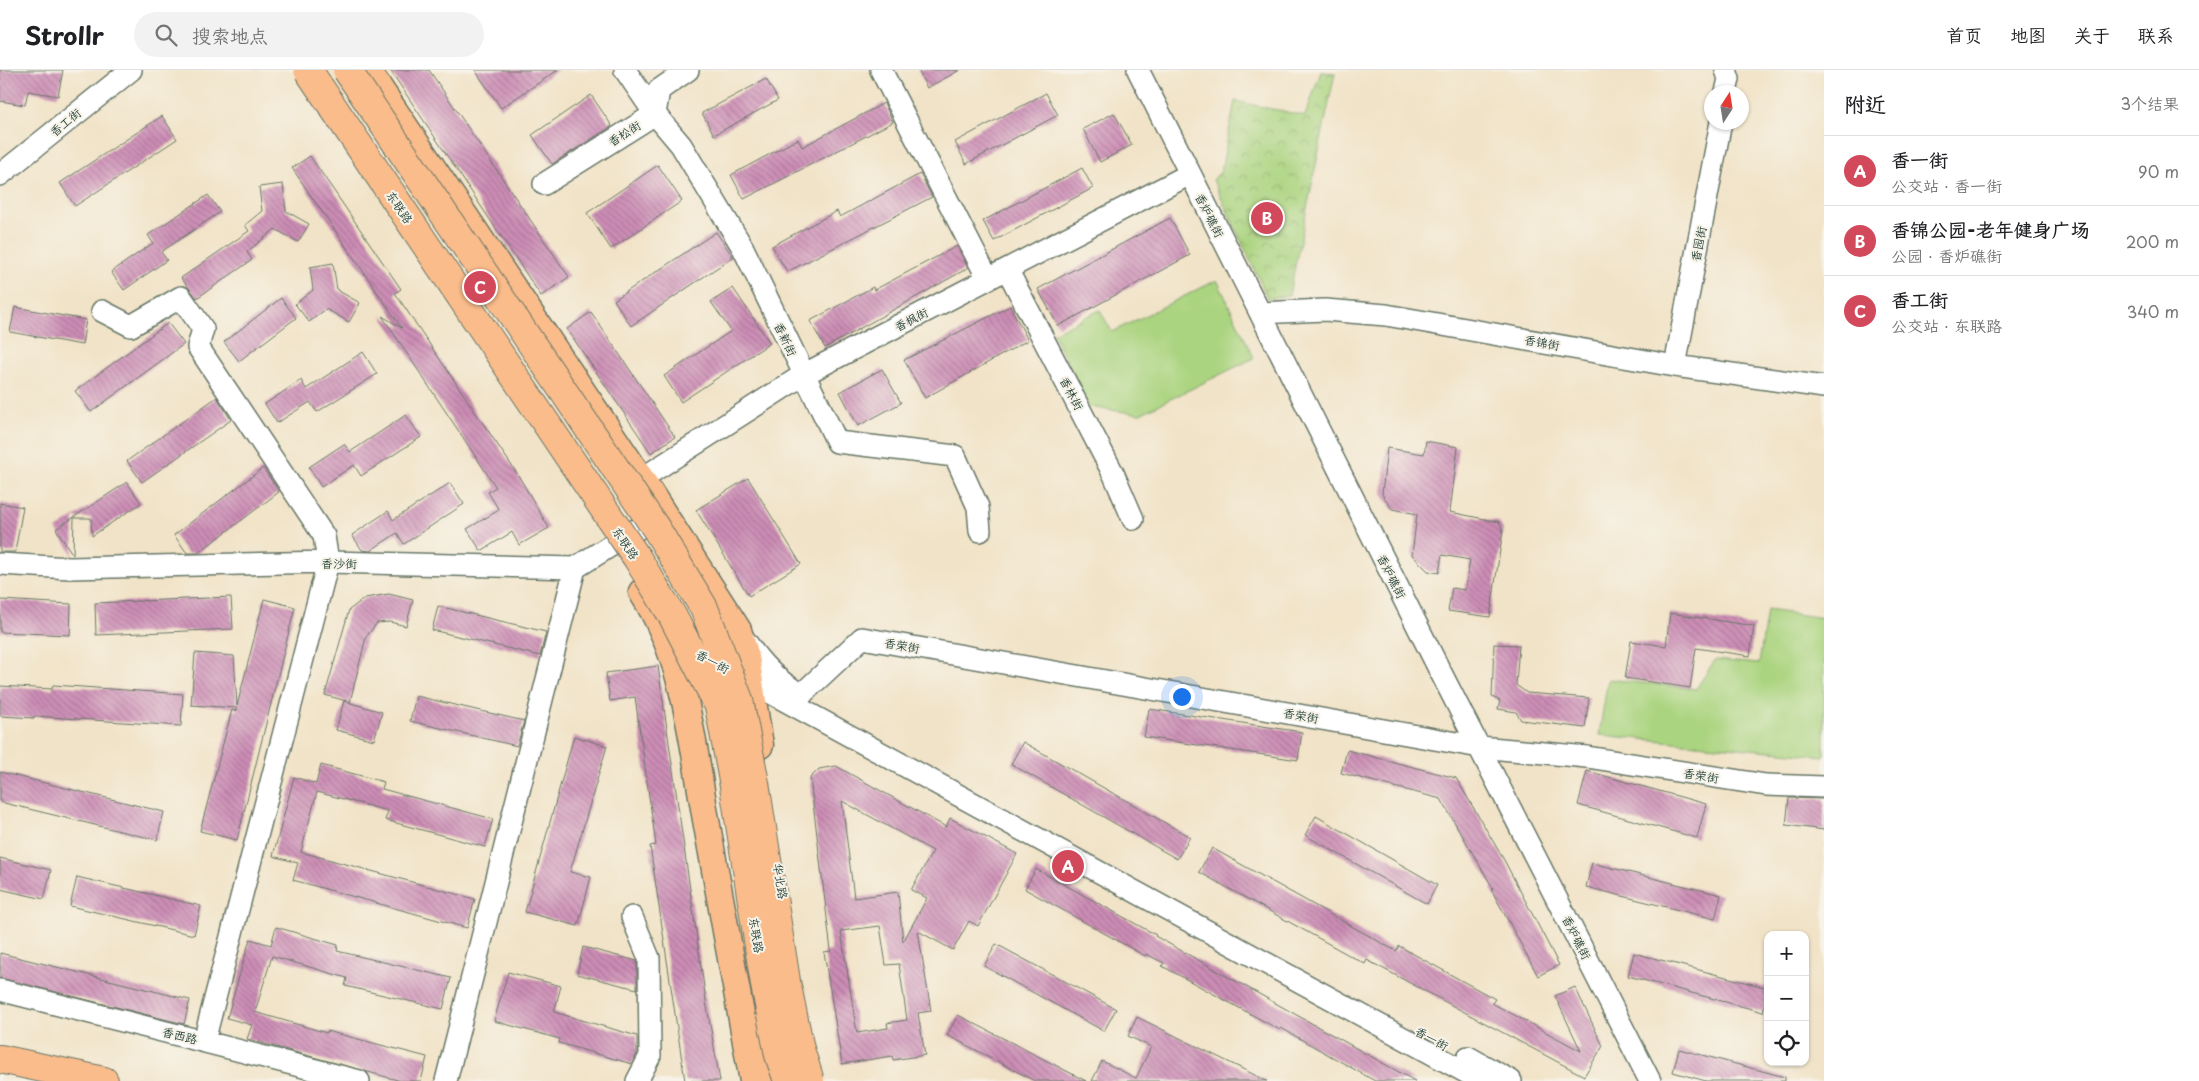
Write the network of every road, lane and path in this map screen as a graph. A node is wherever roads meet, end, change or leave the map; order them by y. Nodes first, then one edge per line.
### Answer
1 (131, 70) edge
2 (293, 70) edge
3 (308, 70) edge
4 (347, 70) edge
5 (367, 70) edge
6 (625, 70) edge
7 (688, 70) edge
8 (881, 70) edge
9 (1138, 70) edge
10 (1726, 70) edge
11 (1728, 85) edge
12 (655, 114) junction
13 (1718, 130) edge
14 (1190, 174) junction
15 (0, 175) edge
16 (544, 184) dead end
17 (1007, 269) junction
18 (988, 279) junction
19 (102, 311) dead end
20 (1260, 313) junction
21 (1674, 366) junction
22 (803, 375) junction
23 (1824, 387) edge
24 (641, 479) junction
25 (663, 513) junction
26 (1133, 519) dead end
27 (980, 531) dead end
28 (612, 544) junction
29 (328, 562) junction
30 (0, 564) edge
31 (575, 568) junction
32 (660, 623) junction
33 (738, 630) junction
34 (750, 681) junction
35 (802, 694) junction
36 (1480, 747) junction
37 (1824, 787) edge
38 (632, 917) dead end
39 (765, 985) junction
40 (0, 990) edge
41 (204, 1042) junction
42 (0, 1043) edge
43 (0, 1059) edge
44 (46, 1068) junction
45 (104, 1081) edge
46 (359, 1081) edge
47 (446, 1081) edge
48 (636, 1081) edge
49 (753, 1081) edge
50 (766, 1081) edge
51 (788, 1081) edge
52 (810, 1081) edge
53 (814, 1081) edge
54 (1482, 1081) edge
55 (1512, 1081) edge
56 (1650, 1081) edge

1 - 15 street, 香工街
2 - 28 main road
3 - 39 highway, 东联路, bridge
4 - 52 highway, 东联路, bridge
5 - 24 main road, 华北路
6 - 12 street, 香新街
7 - 12 street, 香松街
8 - 18 street
9 - 14 street, 香炉礁街
10 - 11 street
12 - 16 street, 香松街
12 - 22 street, 香新街
13 - 21 street, 香园街
14 - 17 street, 香枫街
14 - 20 street, 香炉礁街
17 - 18 street, 香枫街
17 - 26 street, 香林街
18 - 22 street, 香枫街
19 - 29 street
20 - 21 street, 香锦街
20 - 36 street, 香炉礁街
21 - 23 street, 香锦街
22 - 24 street, 香枫街
22 - 27 street, 香新街
24 - 25 main road, 华北路
25 - 28 street
25 - 33 main road, 华北路
28 - 31 street
28 - 32 main road
29 - 30 street, 香沙街
29 - 31 street, 香沙街
29 - 41 street
31 - 47 street
32 - 34 street, 香一街
32 - 49 main road
33 - 34 main road, 华北路
33 - 35 street, 香一街
34 - 53 main road, 华北路
34 - 54 street, 香一街
35 - 36 street, 香荣街
35 - 55 street, 香一街
36 - 37 street, 香荣街
36 - 56 street, 香炉礁街
38 - 48 street
39 - 50 highway, bridge
39 - 51 highway, 东联路, bridge
40 - 41 street, 香西路
41 - 46 street, 香西路
42 - 44 highway
43 - 44 highway
44 - 45 highway

